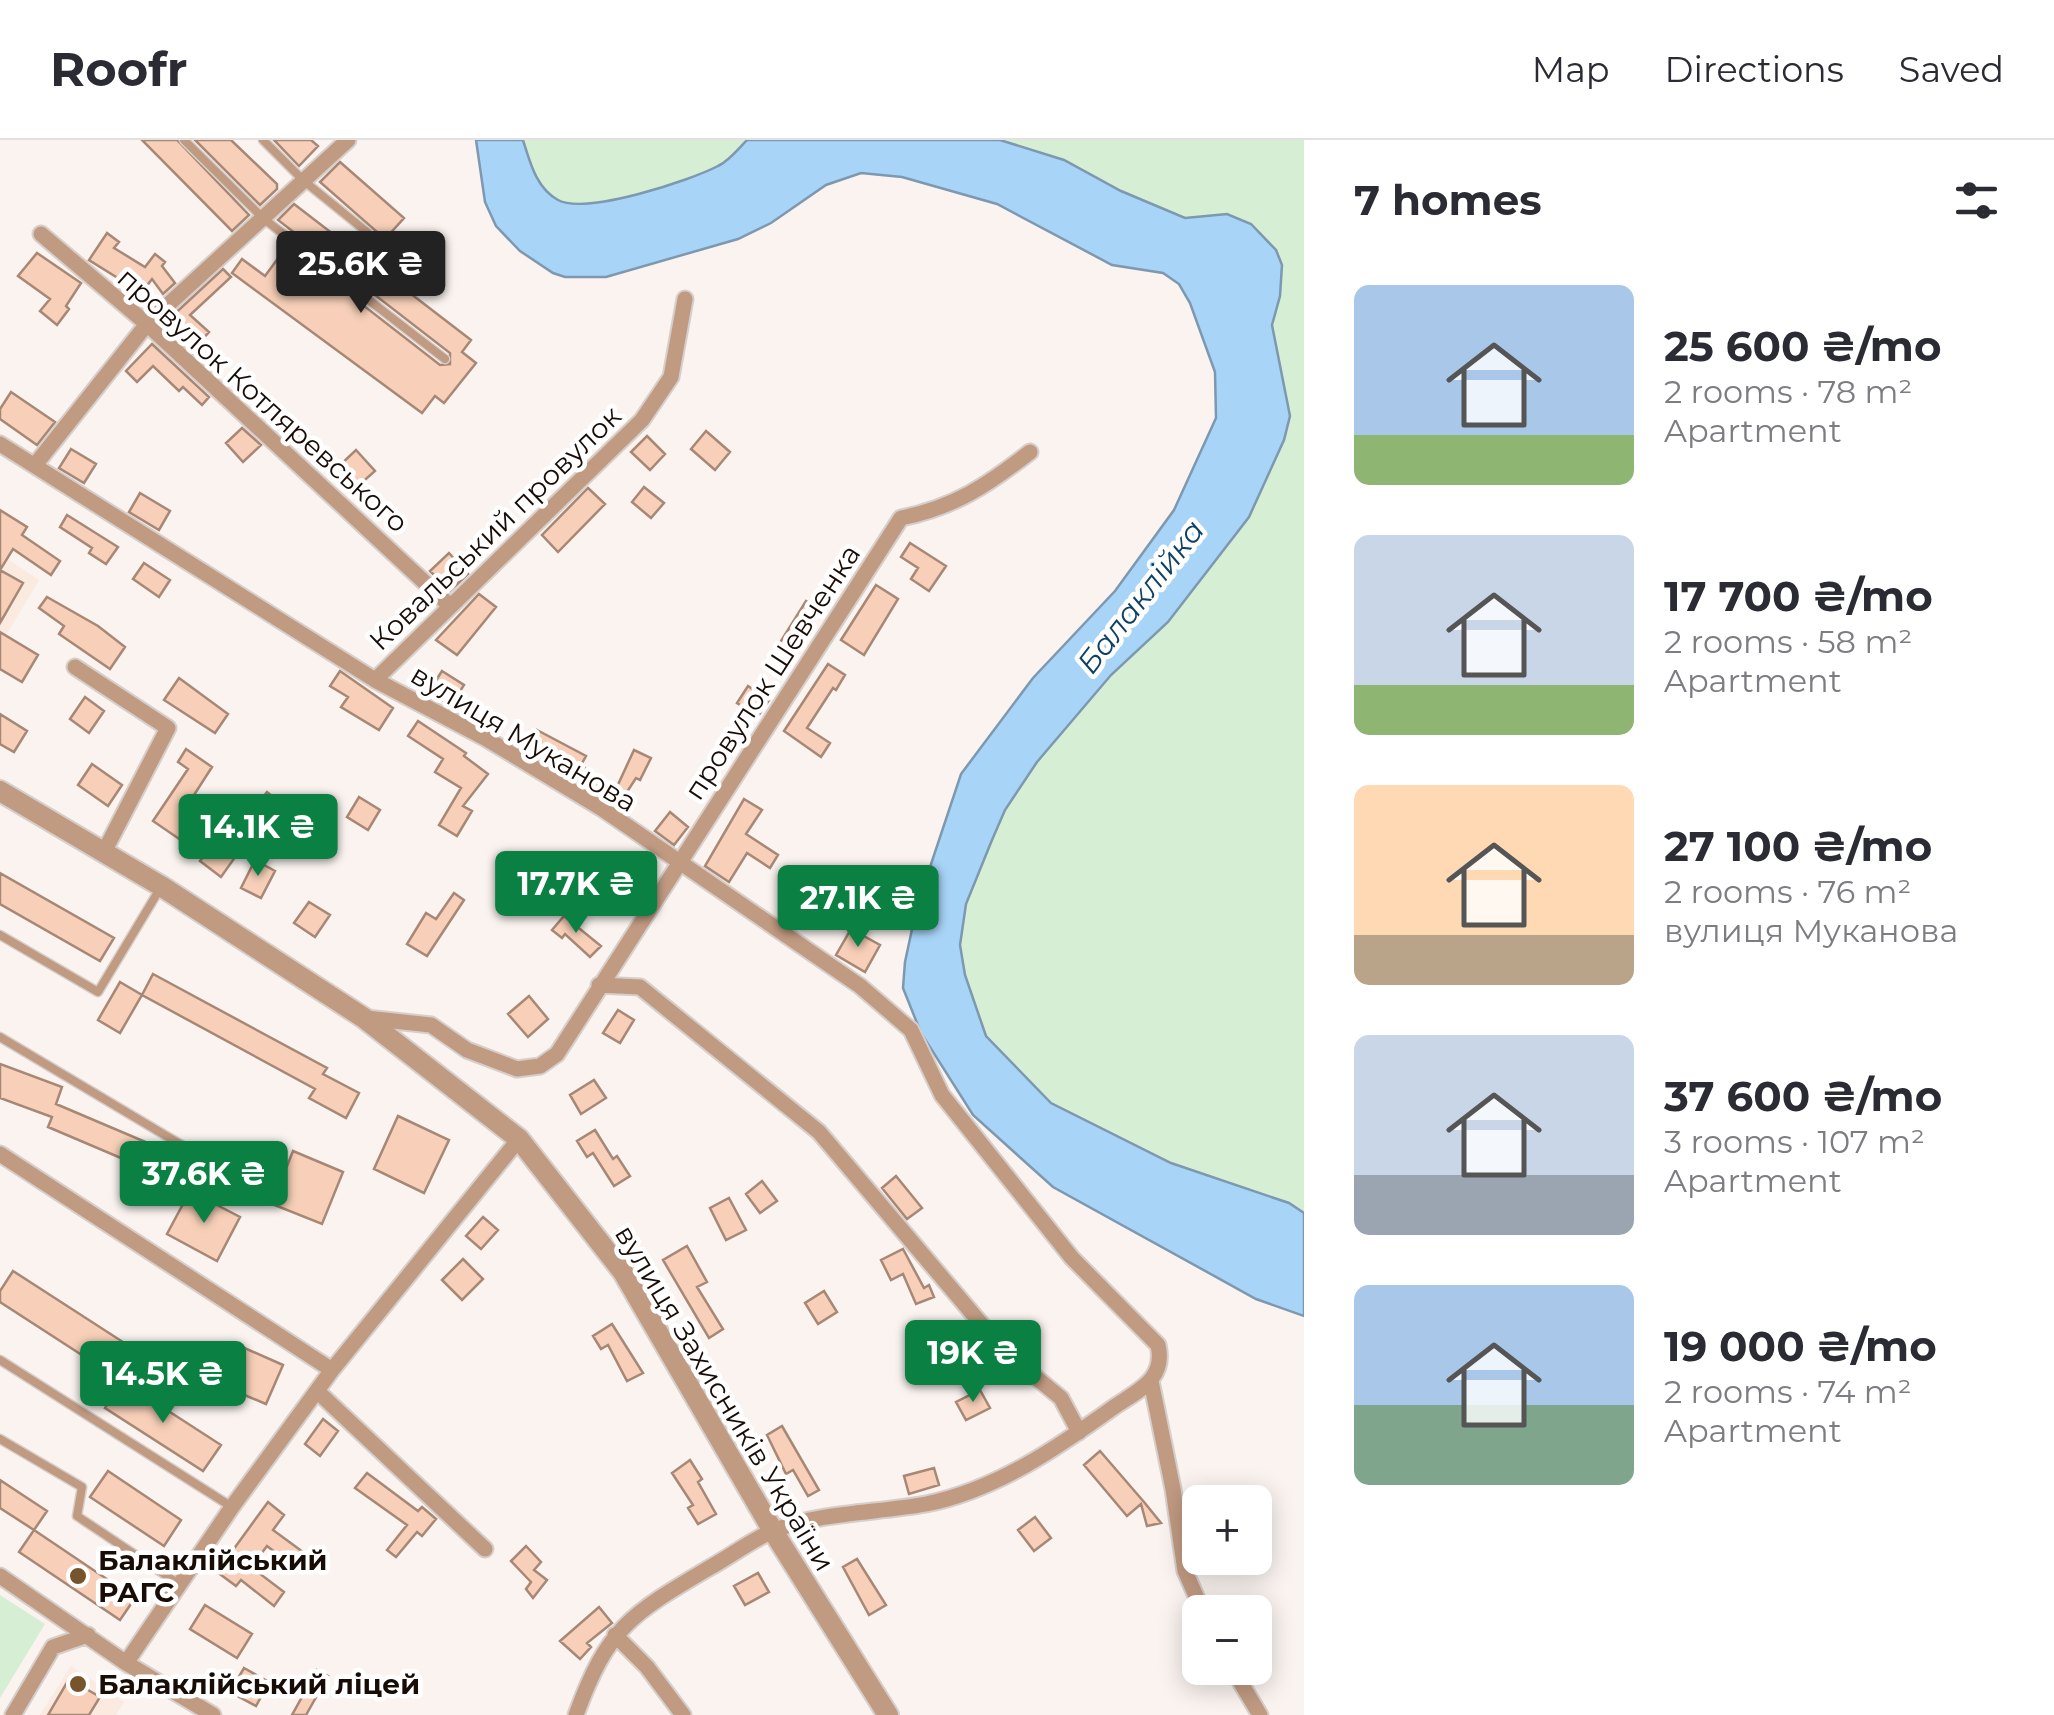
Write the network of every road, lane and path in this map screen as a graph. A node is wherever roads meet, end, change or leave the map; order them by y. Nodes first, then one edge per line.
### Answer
1 (184, 140) edge
2 (263, 140) edge
3 (348, 140) edge
4 (304, 181) junction
5 (264, 219) junction
6 (367, 232) dead end
7 (41, 234) dead end
8 (685, 299) dead end
9 (147, 324) junction
10 (445, 359) dead end
11 (0, 444) edge
12 (1030, 452) dead end
13 (35, 464) junction
14 (449, 605) junction
15 (76, 667) dead end
16 (376, 680) junction
17 (0, 790) edge
18 (104, 852) junction
19 (678, 863) junction
20 (161, 886) junction
21 (0, 935) edge
22 (599, 985) junction
23 (364, 1018) junction
24 (0, 1037) edge
25 (520, 1140) junction
26 (195, 1153) dead end
27 (0, 1154) edge
28 (0, 1360) edge
29 (332, 1370) junction
30 (1151, 1382) junction
31 (317, 1391) junction
32 (1079, 1432) junction
33 (0, 1440) edge
34 (232, 1507) junction
35 (774, 1531) junction
36 (485, 1549) dead end
37 (0, 1576) edge
38 (179, 1584) junction
39 (1196, 1595) edge
40 (88, 1635) junction
41 (615, 1635) junction
42 (126, 1662) junction
43 (1242, 1685) edge
44 (13, 1715) edge
45 (213, 1715) edge
46 (576, 1715) edge
47 (682, 1715) edge
48 (888, 1715) edge
49 (1260, 1715) edge

1 - 5 lane
2 - 4 lane
3 - 4 street
4 - 5 street
4 - 6 lane
5 - 9 street
5 - 10 lane
7 - 9 street, провулок Котляревського
8 - 14 street, Ковальський провулок
9 - 13 street
9 - 14 street, провулок Котляревського
11 - 13 street, вулиця Муканова
12 - 19 street, провулок Шевченка
13 - 16 street, вулиця Муканова
14 - 16 street, Ковальський провулок
15 - 18 street
16 - 19 street, вулиця Муканова
17 - 18 street, вулиця Захисників України
18 - 20 street, вулиця Захисників України
19 - 22 street, провулок Шевченка
19 - 30 street, вулиця Муканова
20 - 21 lane
20 - 23 street, вулиця Захисників України
22 - 23 street, провулок Шевченка
22 - 32 street
23 - 25 street, вулиця Захисників України
24 - 26 lane
25 - 29 street
25 - 35 street, вулиця Захисників України
27 - 29 street
28 - 34 lane
29 - 31 street
30 - 32 street
30 - 39 street
31 - 34 street
31 - 36 street
32 - 35 street
33 - 38 lane
34 - 38 street
35 - 41 street
35 - 48 street, вулиця Захисників України
37 - 40 street
38 - 42 street
40 - 42 street
40 - 44 street
41 - 46 street
41 - 47 street
42 - 45 street
43 - 49 street

